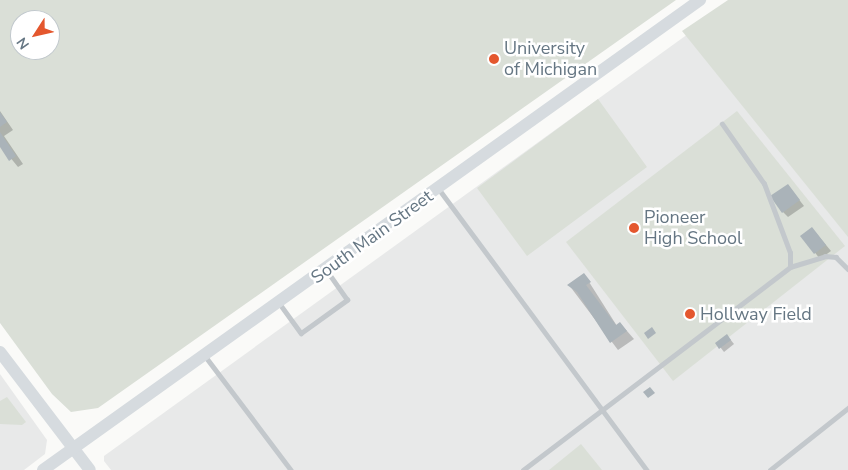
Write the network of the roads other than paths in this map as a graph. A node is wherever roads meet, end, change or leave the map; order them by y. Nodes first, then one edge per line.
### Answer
1 (700, 0) edge
2 (722, 124) dead end
3 (439, 188) junction
4 (790, 267) junction
5 (848, 269) edge
6 (326, 270) junction
7 (280, 304) junction
8 (0, 352) edge
9 (206, 357) junction
10 (604, 408) junction
11 (848, 408) edge
12 (74, 448) junction
13 (43, 470) edge
14 (90, 470) edge
15 (291, 470) edge
16 (523, 470) edge
17 (647, 470) edge
18 (770, 470) edge

1 - 3 main road, South Main Street
2 - 4 lane
3 - 6 main road, South Main Street
3 - 10 lane
4 - 5 lane
4 - 10 lane
6 - 7 main road, South Main Street
6 - 7 lane
7 - 9 main road, South Main Street
8 - 12 main road
9 - 12 main road, South Main Street
9 - 15 lane
10 - 16 lane
10 - 17 lane
11 - 18 lane
12 - 13 main road, South Main Street
12 - 14 main road

